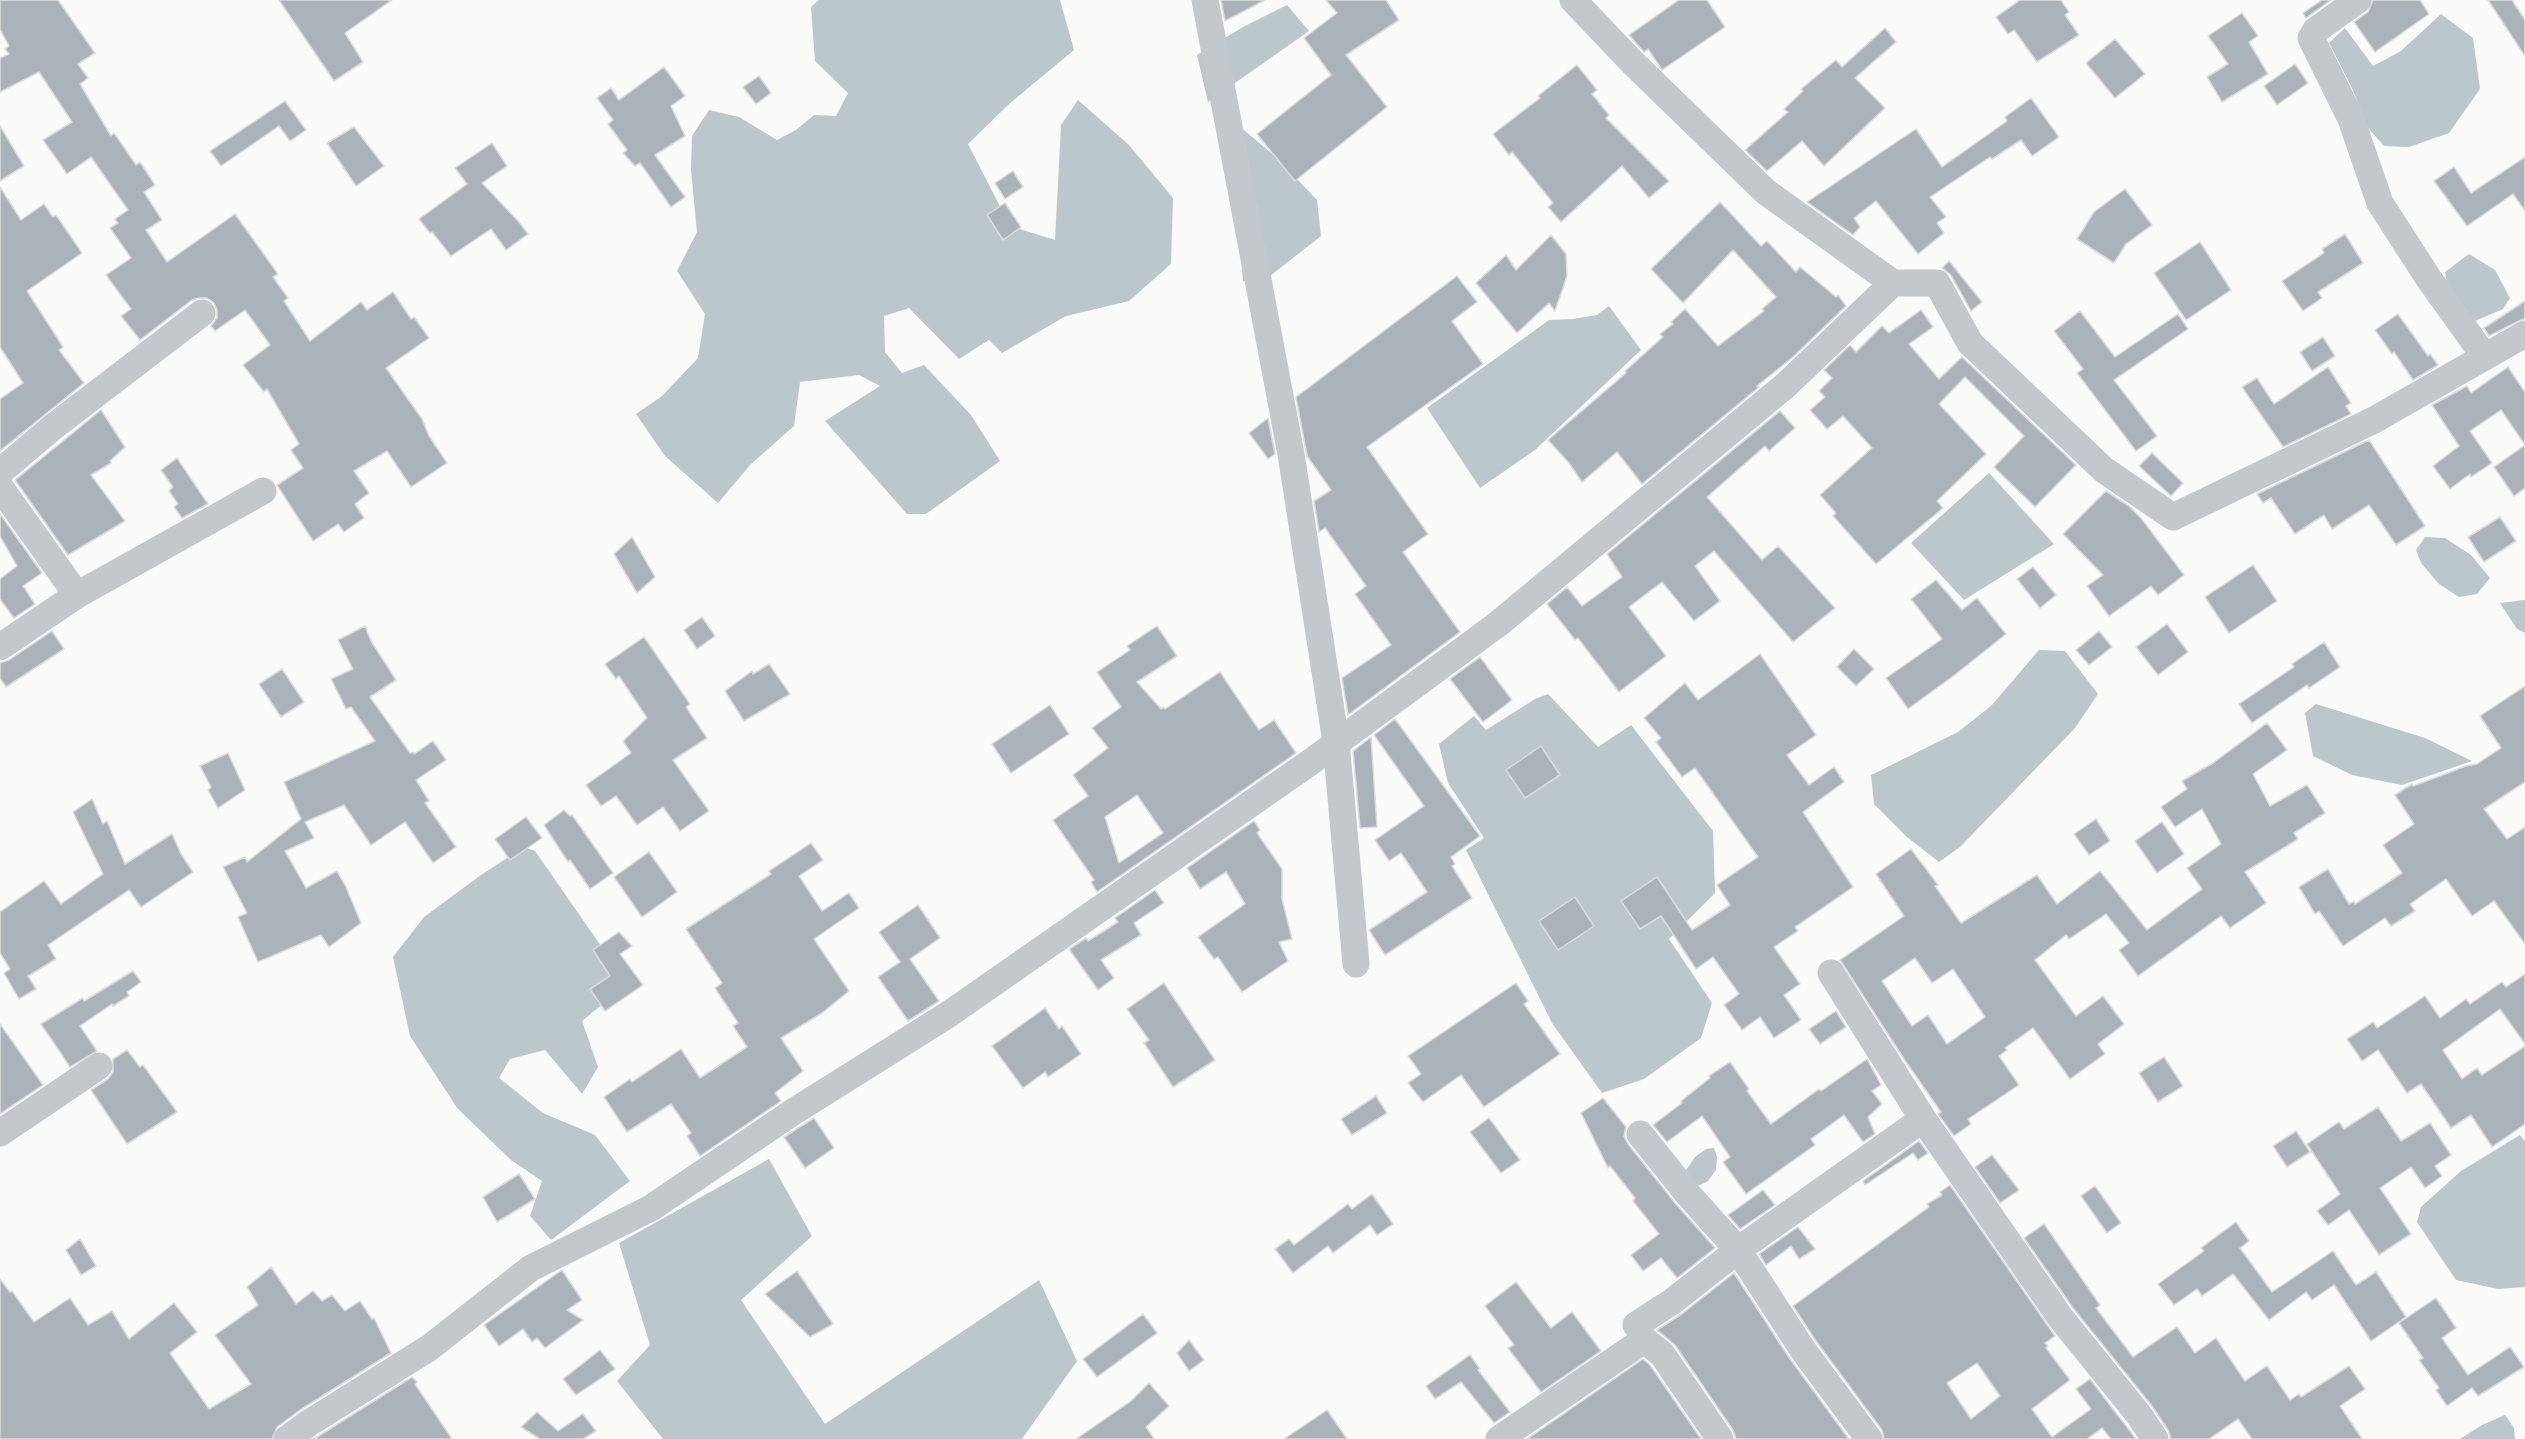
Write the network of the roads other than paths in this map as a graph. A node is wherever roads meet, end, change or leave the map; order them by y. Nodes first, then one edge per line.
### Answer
1 (1205, 0) edge
2 (1573, 0) edge
3 (2358, 0) edge
4 (1893, 283) junction
5 (202, 313) dead end
6 (2525, 334) edge
7 (2486, 357) junction
8 (0, 472) edge
9 (0, 487) edge
10 (263, 491) dead end
11 (77, 595) junction
12 (0, 646) edge
13 (1336, 742) junction
14 (1356, 964) dead end
15 (1831, 973) dead end
16 (99, 1066) dead end
17 (1923, 1119) junction
18 (0, 1133) edge
19 (1640, 1134) dead end
20 (1738, 1250) junction
21 (1636, 1325) dead end
22 (287, 1439) edge
23 (1499, 1439) edge
24 (1720, 1439) edge
25 (1869, 1439) edge
26 (2155, 1439) edge

1 - 13 street
2 - 4 street
3 - 7 street
4 - 7 street
4 - 13 street
5 - 8 street
6 - 7 street
9 - 11 street
10 - 11 street
11 - 12 street
13 - 14 street
13 - 22 street
15 - 17 street
16 - 18 street
17 - 20 street
17 - 26 street
19 - 20 street
20 - 21 street
20 - 25 street
23 - 24 street

